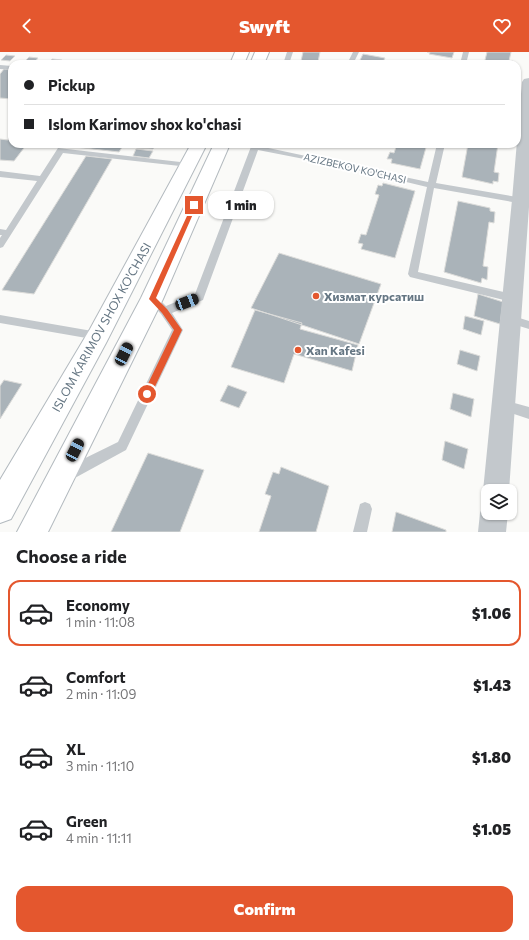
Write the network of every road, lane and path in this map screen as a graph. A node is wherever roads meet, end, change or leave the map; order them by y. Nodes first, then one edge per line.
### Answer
1 (529, 82) edge
2 (525, 123) edge
3 (197, 148) edge
4 (220, 148) edge
5 (254, 148) edge
6 (268, 148) edge
7 (441, 148) edge
8 (189, 165) junction
9 (0, 174) edge
10 (43, 179) junction
11 (431, 185) junction
12 (525, 201) edge
13 (4, 232) edge
14 (0, 245) edge
15 (523, 248) edge
16 (512, 298) junction
17 (158, 305) junction
18 (0, 319) edge
19 (510, 319) junction
20 (529, 325) edge
21 (98, 336) junction
22 (503, 405) junction
23 (529, 413) edge
24 (61, 477) junction
25 (497, 484) edge
26 (0, 508) edge
27 (365, 509) dead end
28 (493, 520) edge
29 (32, 532) edge
30 (360, 532) edge
31 (492, 532) edge

1 - 2 street
2 - 12 street
3 - 8 main road, ISLOM KARIMOV SHOX KO'CHASI
4 - 17 main road
5 - 17 lane
6 - 11 lane, AZIZBEKOV KO'CHASI
7 - 11 lane
8 - 10 lane
8 - 21 main road, ISLOM KARIMOV SHOX KO'CHASI
9 - 10 lane
10 - 13 lane
11 - 12 lane, AZIZBEKOV KO'CHASI
11 - 16 lane
12 - 15 street
13 - 14 lane
15 - 16 street
16 - 19 street
17 - 24 main road
17 - 24 lane
18 - 21 lane
19 - 20 lane
19 - 22 street
21 - 26 main road, ISLOM KARIMOV SHOX KO'CHASI
22 - 23 lane
22 - 25 street
24 - 29 main road
27 - 30 lane
28 - 31 street

